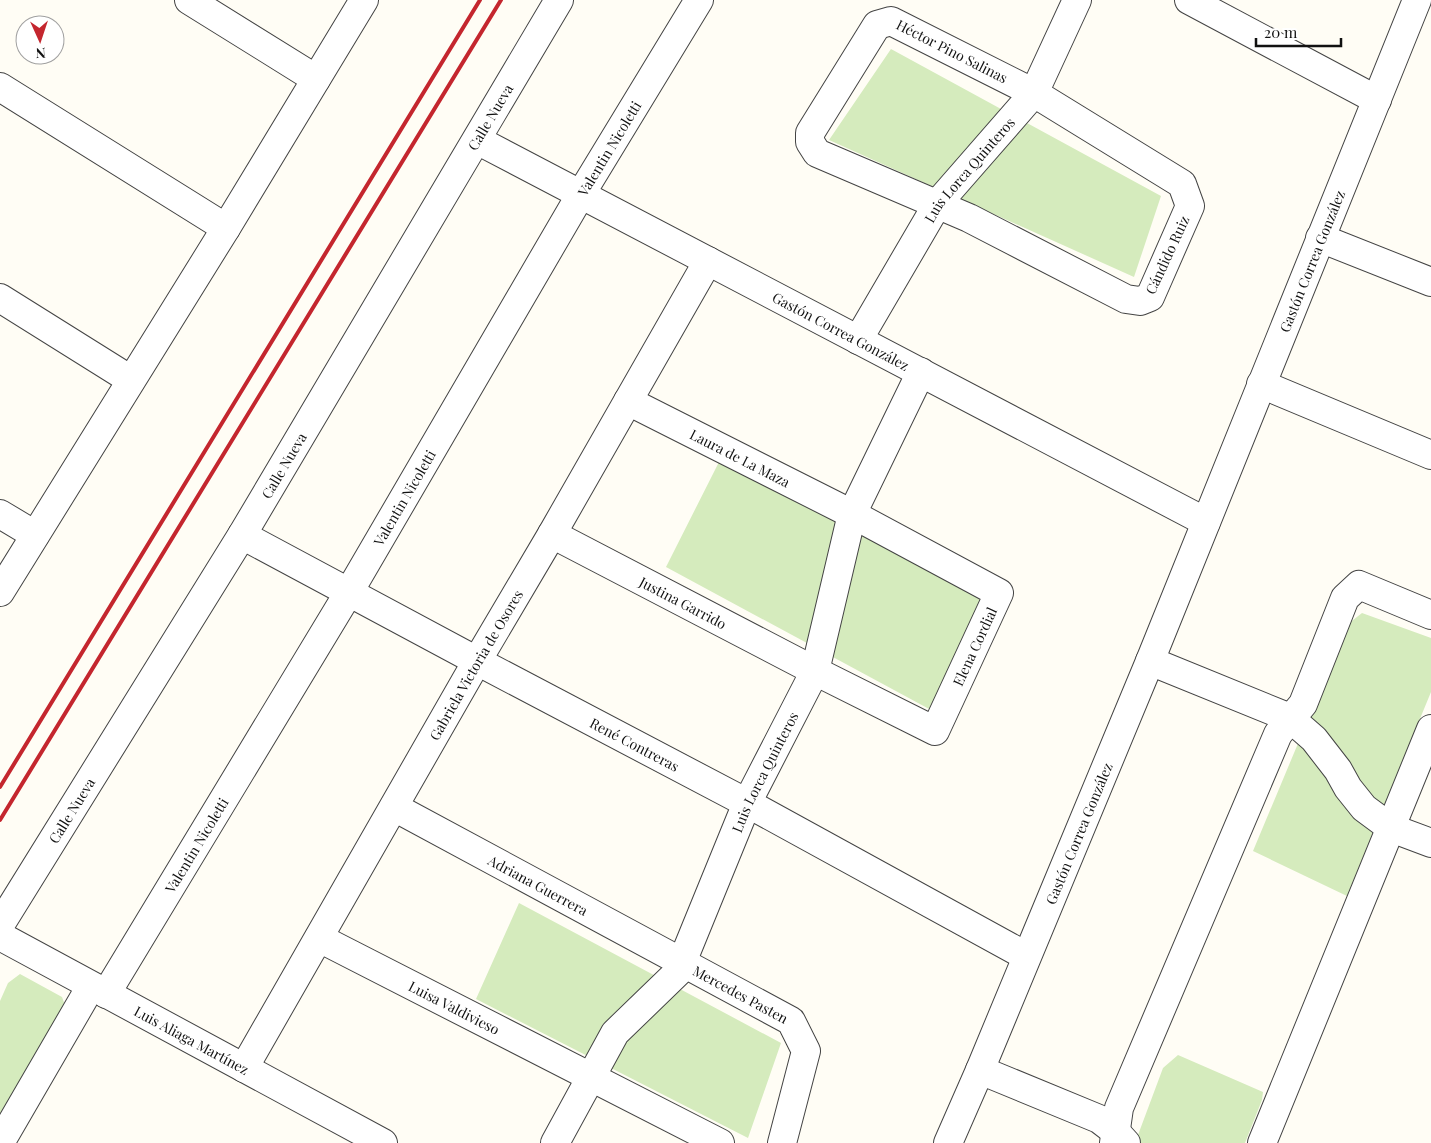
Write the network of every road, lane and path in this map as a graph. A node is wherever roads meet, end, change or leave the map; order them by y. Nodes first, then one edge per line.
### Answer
1 (189, 0) edge
2 (364, 0) edge
3 (559, 0) edge
4 (699, 0) edge
5 (1077, 0) edge
6 (1189, 0) edge
7 (1417, 0) edge
8 (316, 79) junction
9 (0, 87) edge
10 (1034, 93) junction
11 (1377, 100) junction
12 (477, 140) junction
13 (581, 194) junction
14 (938, 203) junction
15 (226, 228) junction
16 (1320, 238) junction
17 (708, 261) junction
18 (1431, 282) edge
19 (0, 298) edge
20 (858, 340) junction
21 (921, 372) junction
22 (132, 380) junction
23 (1261, 384) junction
24 (628, 401) junction
25 (1431, 455) edge
26 (0, 514) edge
27 (852, 514) junction
28 (1206, 522) junction
29 (552, 534) junction
30 (242, 535) junction
31 (36, 536) junction
32 (0, 592) edge
33 (349, 592) junction
34 (1431, 615) edge
35 (477, 661) junction
36 (1150, 661) junction
37 (815, 671) junction
38 (1290, 718) junction
39 (1431, 729) edge
40 (748, 803) junction
41 (394, 807) junction
42 (1391, 828) junction
43 (1431, 843) edge
44 (0, 925) edge
45 (0, 936) edge
46 (319, 938) junction
47 (1026, 956) junction
48 (682, 962) junction
49 (99, 990) junction
50 (244, 1068) junction
51 (980, 1070) junction
52 (591, 1077) junction
53 (1119, 1139) edge
54 (0, 1143) edge
55 (383, 1143) edge
56 (555, 1143) edge
57 (720, 1143) edge
58 (782, 1143) edge
59 (948, 1143) edge
60 (1262, 1143) edge

1 - 8 street
2 - 8 street
3 - 12 street, Calle Nueva
4 - 13 street, Valentin Nicoletti
5 - 10 street, Luis Lorca Quinteros
6 - 11 street
7 - 11 street, Gastón Correa González
8 - 15 street
9 - 15 street
10 - 14 street, Luis Lorca Quinteros
10 - 14 street, Héctor Pino Salinas
10 - 14 street, Cándido Ruiz
11 - 16 street, Gastón Correa González
12 - 13 street, Gastón Correa González
12 - 30 street, Calle Nueva
13 - 17 street, Gastón Correa González
13 - 33 street, Valentin Nicoletti
14 - 20 street, Luis Lorca Quinteros
15 - 22 street
16 - 18 street
16 - 23 street, Gastón Correa González
17 - 20 street, Gastón Correa González
17 - 24 street, Gabriela Victoria de Osores
19 - 22 street
20 - 21 street, Gastón Correa González
21 - 27 street, Luis Lorca Quinteros
21 - 28 street, Gastón Correa González
22 - 31 street
23 - 25 street
23 - 28 street, Gastón Correa González
24 - 27 street, Laura de La Maza
24 - 29 street, Gabriela Victoria de Osores
26 - 31 street
27 - 37 street, Luis Lorca Quinteros
27 - 37 street, Elena Cordial
28 - 36 street, Gastón Correa González
29 - 35 street, Gabriela Victoria de Osores
29 - 37 street, Justina Garrido
30 - 33 street, René Contreras
30 - 44 street, Calle Nueva
31 - 32 street
33 - 35 street, René Contreras
33 - 49 street, Valentin Nicoletti
34 - 38 street
35 - 40 street, René Contreras
35 - 41 street, Gabriela Victoria de Osores
36 - 38 street
36 - 47 street, Gastón Correa González
37 - 40 street, Luis Lorca Quinteros
38 - 42 street
38 - 53 street
39 - 42 street
40 - 47 street, René Contreras
40 - 48 street, Luis Lorca Quinteros
41 - 46 street, Gabriela Victoria de Osores
41 - 48 street, Adriana Guerrera
42 - 43 street
42 - 60 street
45 - 49 street, Luis Aliaga Martínez
46 - 50 street, Gabriela Victoria de Osores
46 - 52 street, Luisa Valdivieso
47 - 51 street, Gastón Correa González
48 - 52 street, Luis Lorca Quinteros
48 - 58 street, Mercedes Pasten
49 - 50 street, Luis Aliaga Martínez
49 - 54 street, Valentin Nicoletti
50 - 55 street, Luis Aliaga Martínez
51 - 53 street
51 - 59 street, Gastón Correa González
52 - 56 street, Luis Lorca Quinteros
52 - 57 street

